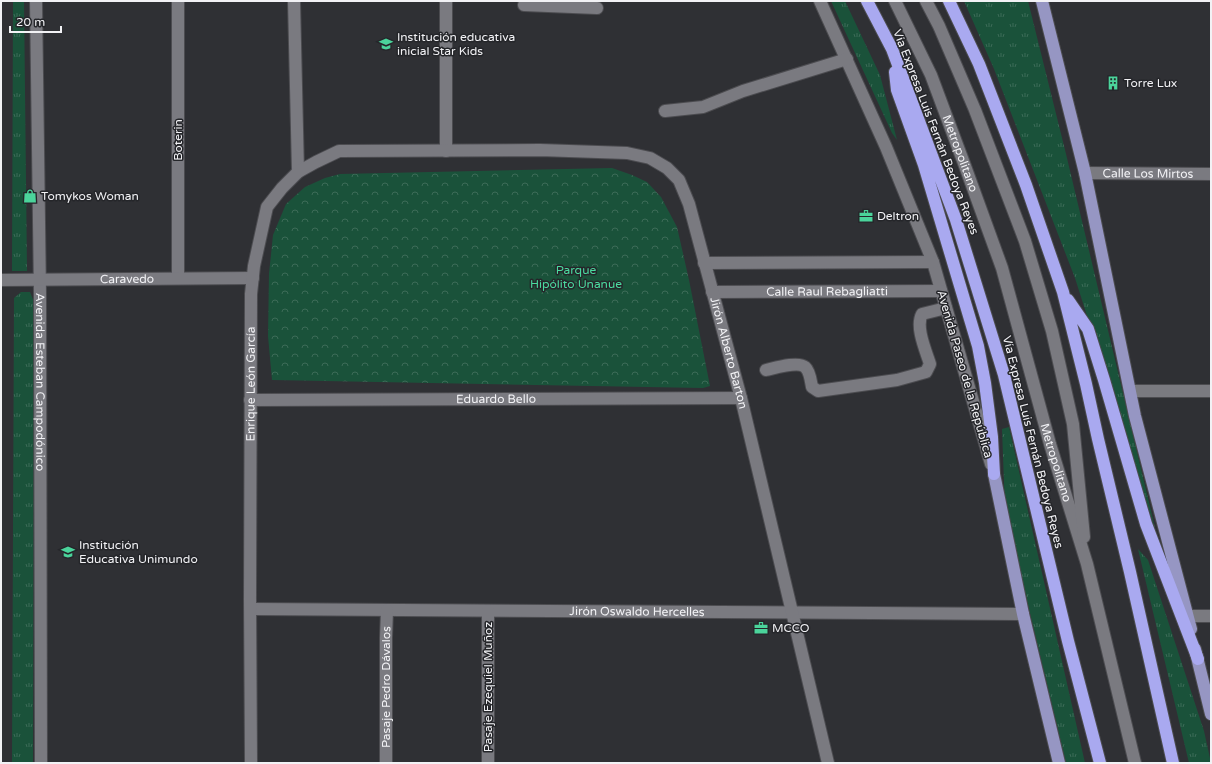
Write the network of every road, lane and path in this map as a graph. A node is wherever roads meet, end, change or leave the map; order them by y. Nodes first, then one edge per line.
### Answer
1 (36, 1) edge
2 (178, 1) edge
3 (294, 1) edge
4 (446, 1) edge
5 (820, 1) edge
6 (867, 1) edge
7 (895, 1) edge
8 (926, 1) edge
9 (949, 1) edge
10 (1042, 1) edge
11 (558, 4) edge
12 (524, 5) dead end
13 (597, 8) dead end
14 (892, 49) junction
15 (847, 59) junction
16 (665, 112) dead end
17 (446, 151) junction
18 (298, 172) junction
19 (1085, 173) junction
20 (1211, 174) edge
21 (933, 262) junction
22 (704, 263) junction
23 (178, 278) junction
24 (253, 278) junction
25 (1, 280) edge
26 (40, 280) junction
27 (942, 291) junction
28 (712, 292) junction
29 (1063, 292) junction
30 (946, 308) junction
31 (766, 370) dead end
32 (1131, 391) junction
33 (1211, 391) edge
34 (741, 398) junction
35 (250, 400) junction
36 (994, 474) junction
37 (1087, 564) junction
38 (250, 609) junction
39 (387, 610) junction
40 (488, 611) junction
41 (793, 613) junction
42 (1023, 614) junction
43 (1188, 616) junction
44 (1211, 616) edge
45 (1198, 658) junction
46 (1211, 714) edge
47 (41, 763) edge
48 (251, 763) edge
49 (386, 763) edge
50 (488, 763) edge
51 (828, 763) edge
52 (1059, 763) edge
53 (1100, 763) edge
54 (1135, 763) edge
55 (1173, 763) edge

1 - 26 street, Avenida Esteban Campodónico
2 - 23 street, Boterin
3 - 18 street
4 - 17 street
5 - 15 street, Avenida Paseo de la República
6 - 14 highway, Vía Expresa Luis Fernán Bedoya Reyes
7 - 37 street, Metropolitano
8 - 37 street, Metropolitano
9 - 29 highway
10 - 19 main road
11 - 12 street
11 - 13 street
14 - 36 highway
14 - 53 highway, Vía Expresa Luis Fernán Bedoya Reyes
15 - 16 street
15 - 21 street, Avenida Paseo de la República
17 - 18 street, Enrique León García
17 - 22 street, Jirón Alberto Barton
18 - 24 street, Enrique León García
19 - 20 street, Calle Los Mirtos
19 - 32 main road
21 - 22 street
21 - 27 street, Avenida Paseo de la República
22 - 28 street, Jirón Alberto Barton
23 - 24 street, Caravedo
23 - 26 street, Caravedo
24 - 35 street, Enrique León García
25 - 26 street, Caravedo
26 - 47 street, Avenida Esteban Campodónico
27 - 28 street, Calle Raul Rebagliatti
27 - 30 street, Avenida Paseo de la República
28 - 34 street, Jirón Alberto Barton
29 - 45 highway
29 - 55 highway
30 - 31 street
30 - 36 street, Avenida Paseo de la República
32 - 33 street
32 - 43 main road
34 - 35 street, Eduardo Bello
34 - 41 street, Jirón Alberto Barton
35 - 38 street, Enrique León García
36 - 42 main road, Avenida Paseo de la República
37 - 54 street, Metropolitano
38 - 39 street, Jirón Oswaldo Hercelles
38 - 48 street, Enrique León García
39 - 40 street, Jirón Oswaldo Hercelles
39 - 49 street, Pasaje Pedro Dávalos
40 - 41 street, Jirón Oswaldo Hercelles
40 - 50 street, Pasaje Ezequiel Muñoz
41 - 42 street, Jirón Oswaldo Hercelles
41 - 51 street, Jirón Alberto Barton
42 - 52 main road, Avenida Paseo de la República
43 - 44 street
43 - 45 main road
45 - 46 main road

